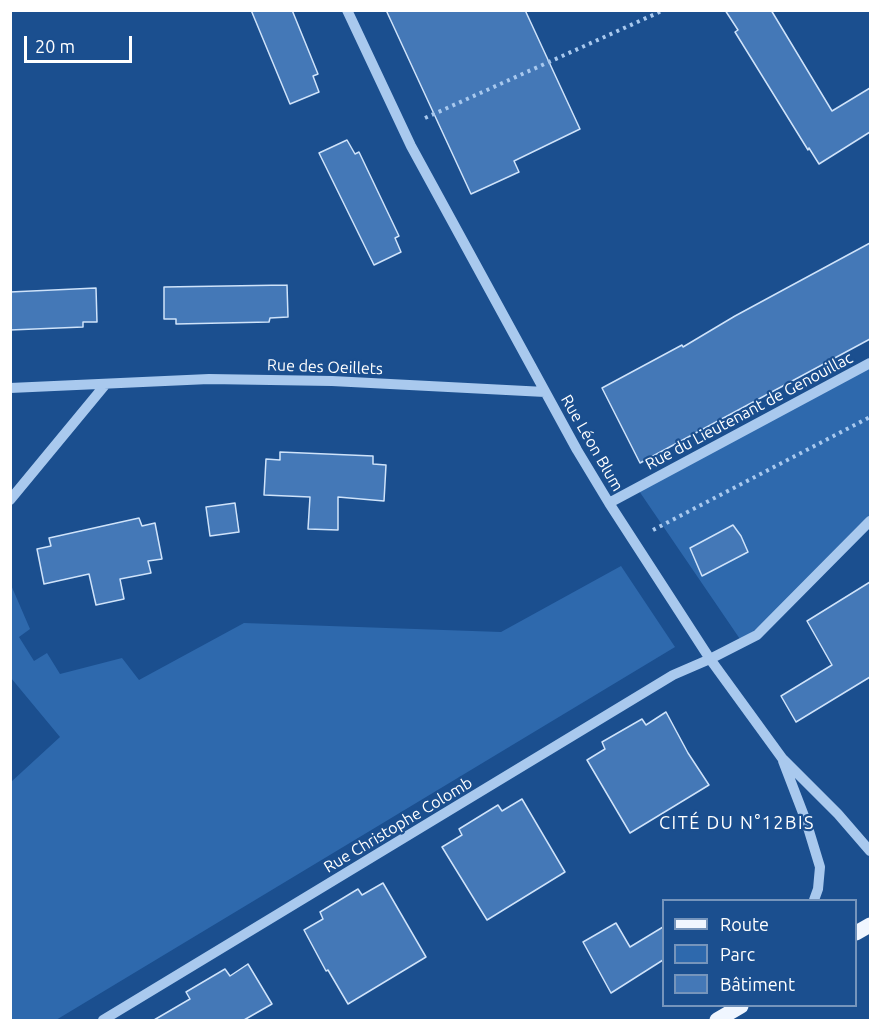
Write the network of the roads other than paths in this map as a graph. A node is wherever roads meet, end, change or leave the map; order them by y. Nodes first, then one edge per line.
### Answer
1 (346, 10) edge
2 (870, 363) edge
3 (105, 386) junction
4 (10, 388) edge
5 (545, 392) junction
6 (10, 500) edge
7 (609, 503) junction
8 (870, 521) edge
9 (710, 659) junction
10 (782, 758) junction
11 (870, 851) edge
12 (814, 899) edge
13 (738, 1007) edge
14 (103, 1020) edge
15 (717, 1020) edge

1 - 5 street, Rue Léon Blum
2 - 7 street, Rue du Lieutenant de Genouillac
3 - 4 street, Rue des Oeillets
3 - 5 street, Rue des Oeillets
3 - 6 street
5 - 7 street, Rue Léon Blum
7 - 9 street, Rue Léon Blum
8 - 9 street
9 - 10 street, Rue Léon Blum
9 - 14 street, Rue Christophe Colomb
10 - 11 street, Rue Léon Blum
10 - 12 street
13 - 15 main road

